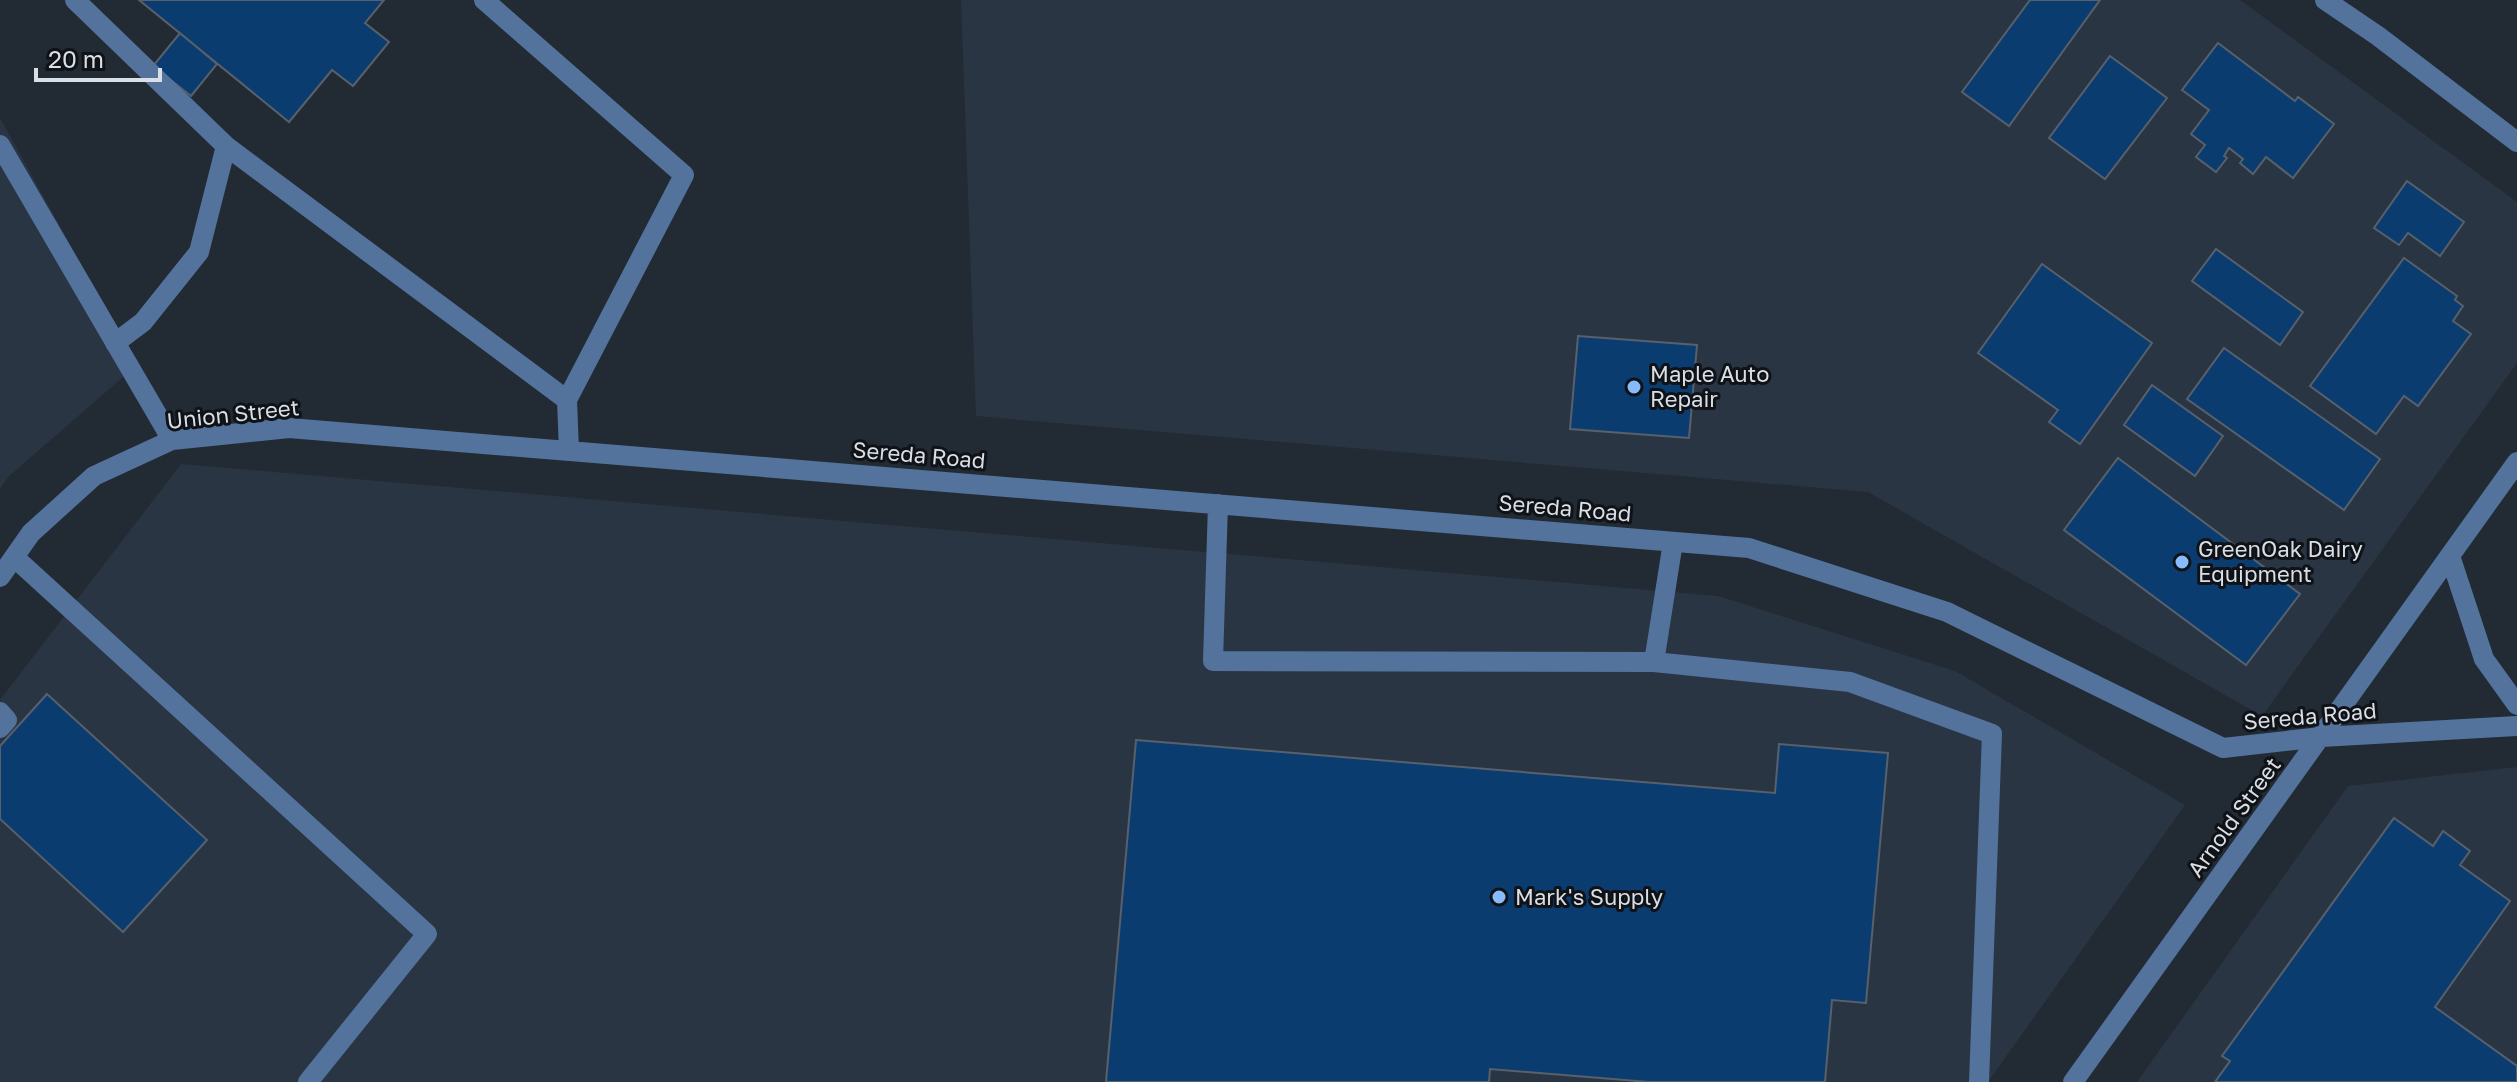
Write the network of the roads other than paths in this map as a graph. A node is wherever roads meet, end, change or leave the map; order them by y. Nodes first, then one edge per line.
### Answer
1 (75, 0) edge
2 (484, 0) edge
3 (2325, 0) edge
4 (2517, 142) edge
5 (0, 145) edge
6 (226, 146) junction
7 (115, 343) junction
8 (567, 400) junction
9 (172, 440) junction
10 (569, 451) junction
11 (2517, 462) edge
12 (1218, 504) junction
13 (1673, 542) junction
14 (2450, 556) junction
15 (14, 557) junction
16 (0, 577) edge
17 (1654, 662) junction
18 (2517, 705) edge
19 (0, 712) edge
20 (2517, 726) edge
21 (0, 728) edge
22 (2321, 737) junction
23 (308, 1082) edge
24 (1979, 1082) edge
25 (2073, 1082) edge

1 - 6 street
2 - 8 street
3 - 4 street
5 - 7 street
6 - 7 street
6 - 8 street
7 - 9 street
8 - 10 street
9 - 10 street, Union Street
9 - 15 street, Union Street
10 - 12 street, Sereda Road
11 - 14 street, Arnold Street
12 - 13 street, Sereda Road
12 - 17 street
13 - 17 street
13 - 22 street, Sereda Road
14 - 18 street
14 - 22 street, Arnold Street
15 - 16 street, Union Street
15 - 23 street
17 - 24 street
19 - 21 street
20 - 22 street, Sereda Road
22 - 25 street, Arnold Street

